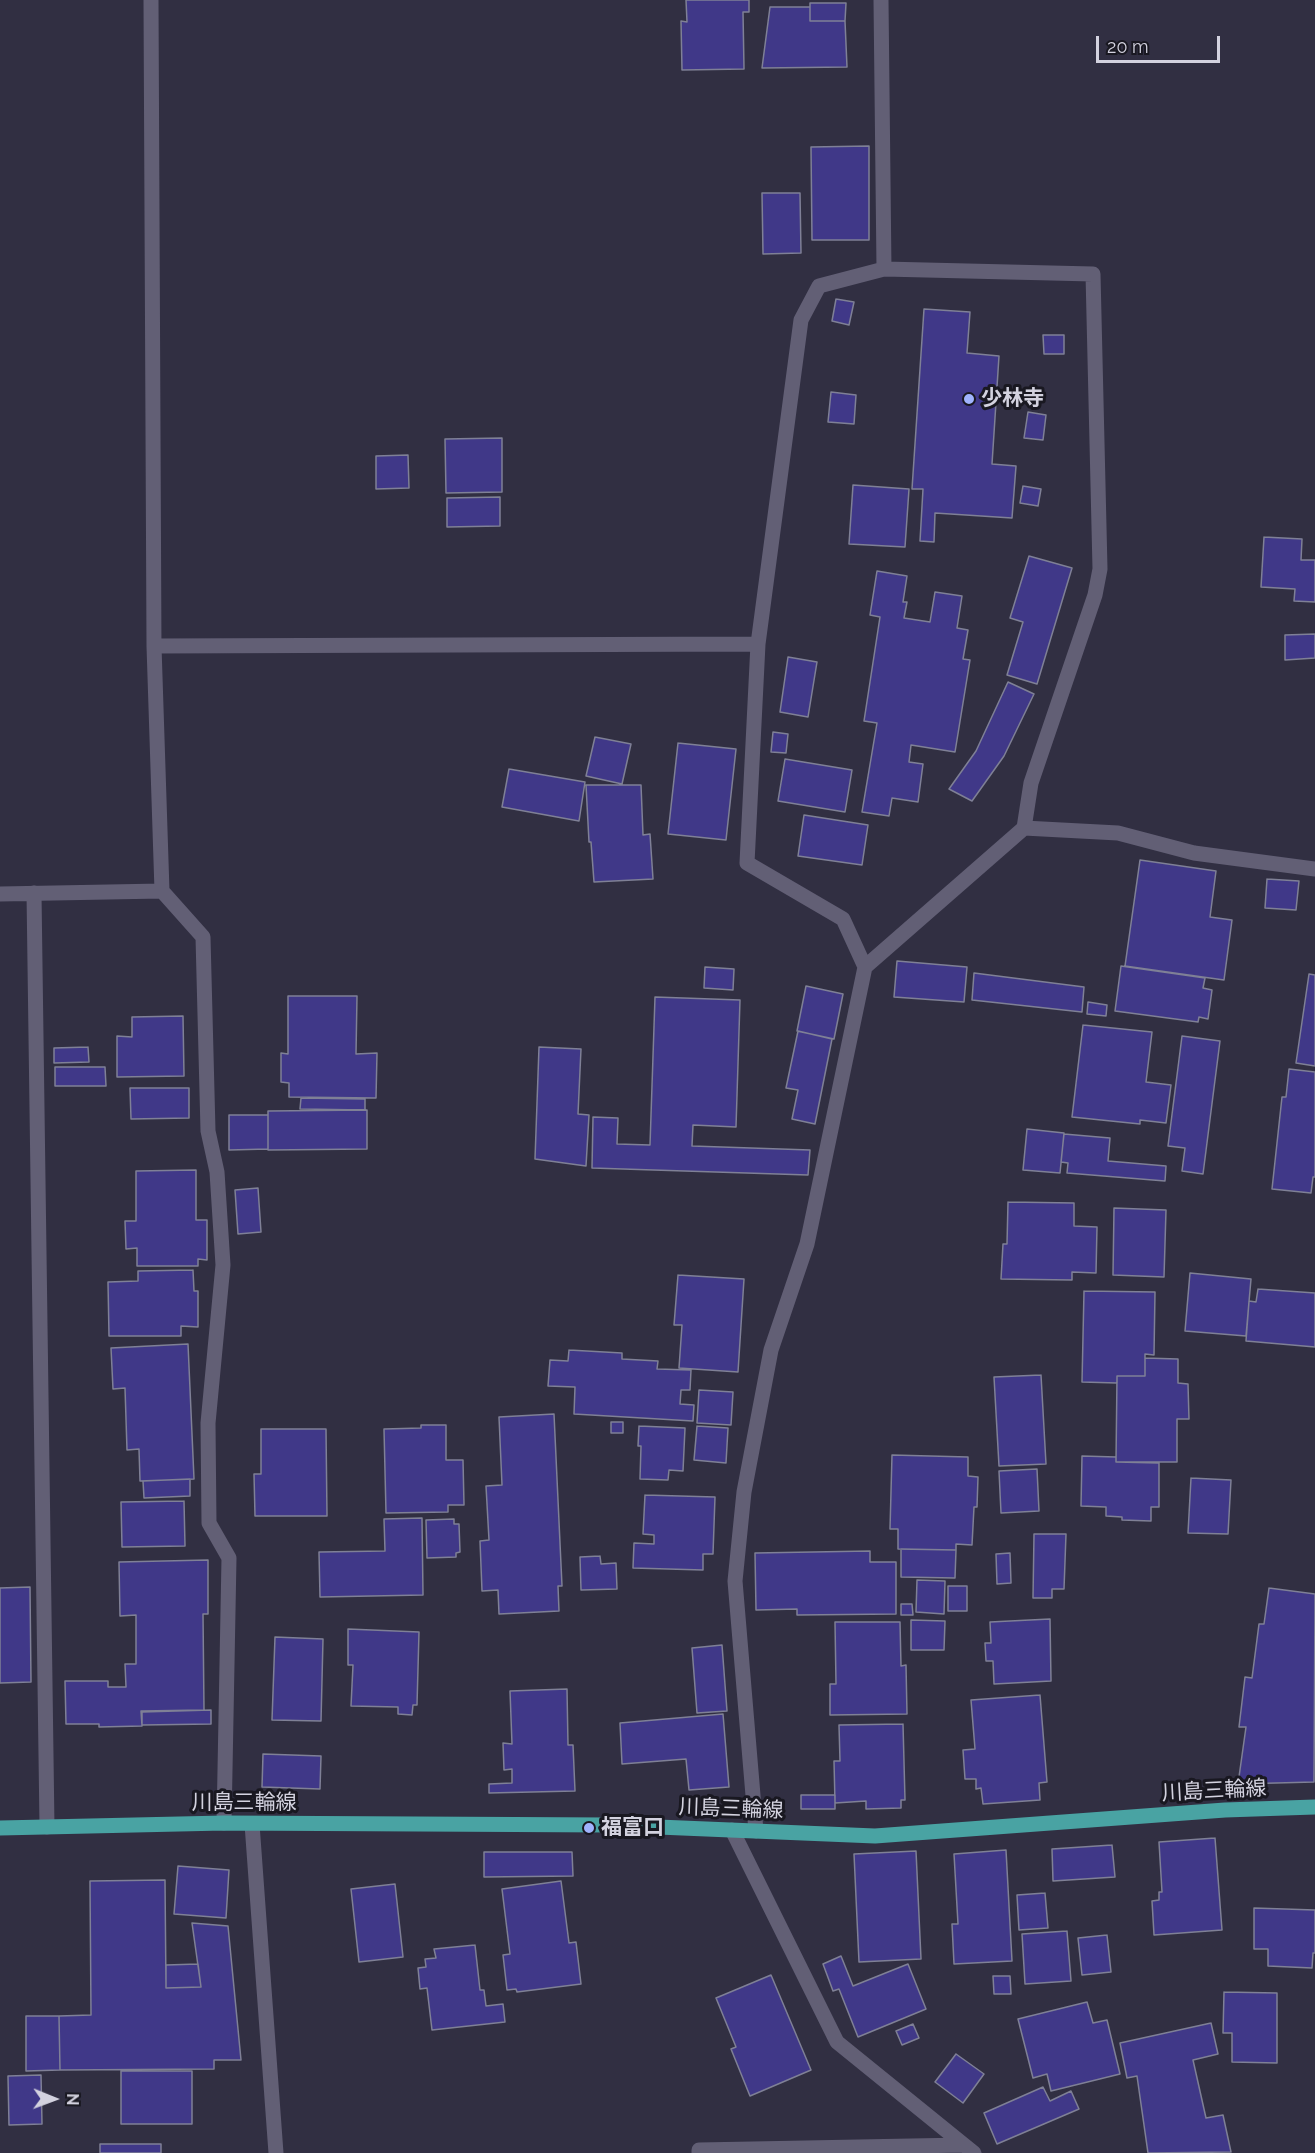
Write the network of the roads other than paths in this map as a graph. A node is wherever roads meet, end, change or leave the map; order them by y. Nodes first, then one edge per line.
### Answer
1 (151, 0) edge
2 (880, 0) edge
3 (884, 269) junction
4 (758, 644) junction
5 (154, 646) junction
6 (1024, 828) junction
7 (1315, 869) edge
8 (162, 891) junction
9 (34, 893) junction
10 (0, 894) edge
11 (865, 967) junction
12 (1315, 1807) edge
13 (224, 1823) junction
14 (252, 1824) junction
15 (47, 1827) junction
16 (0, 1828) edge
17 (732, 1830) junction
18 (756, 1831) junction
19 (969, 2149) edge
20 (276, 2153) edge
21 (699, 2153) edge

1 - 5 street
2 - 3 street
3 - 4 street
3 - 6 street
4 - 5 street
4 - 11 street
5 - 8 street
6 - 7 street
6 - 11 street
8 - 9 street
8 - 13 street
9 - 10 street
9 - 15 street
11 - 18 street
12 - 18 main road, 川島三輪線
13 - 14 main road, 川島三輪線
13 - 15 main road, 川島三輪線
14 - 17 main road, 川島三輪線
14 - 20 street
15 - 16 main road, 川島三輪線
17 - 18 main road, 川島三輪線
17 - 19 street
19 - 21 street

